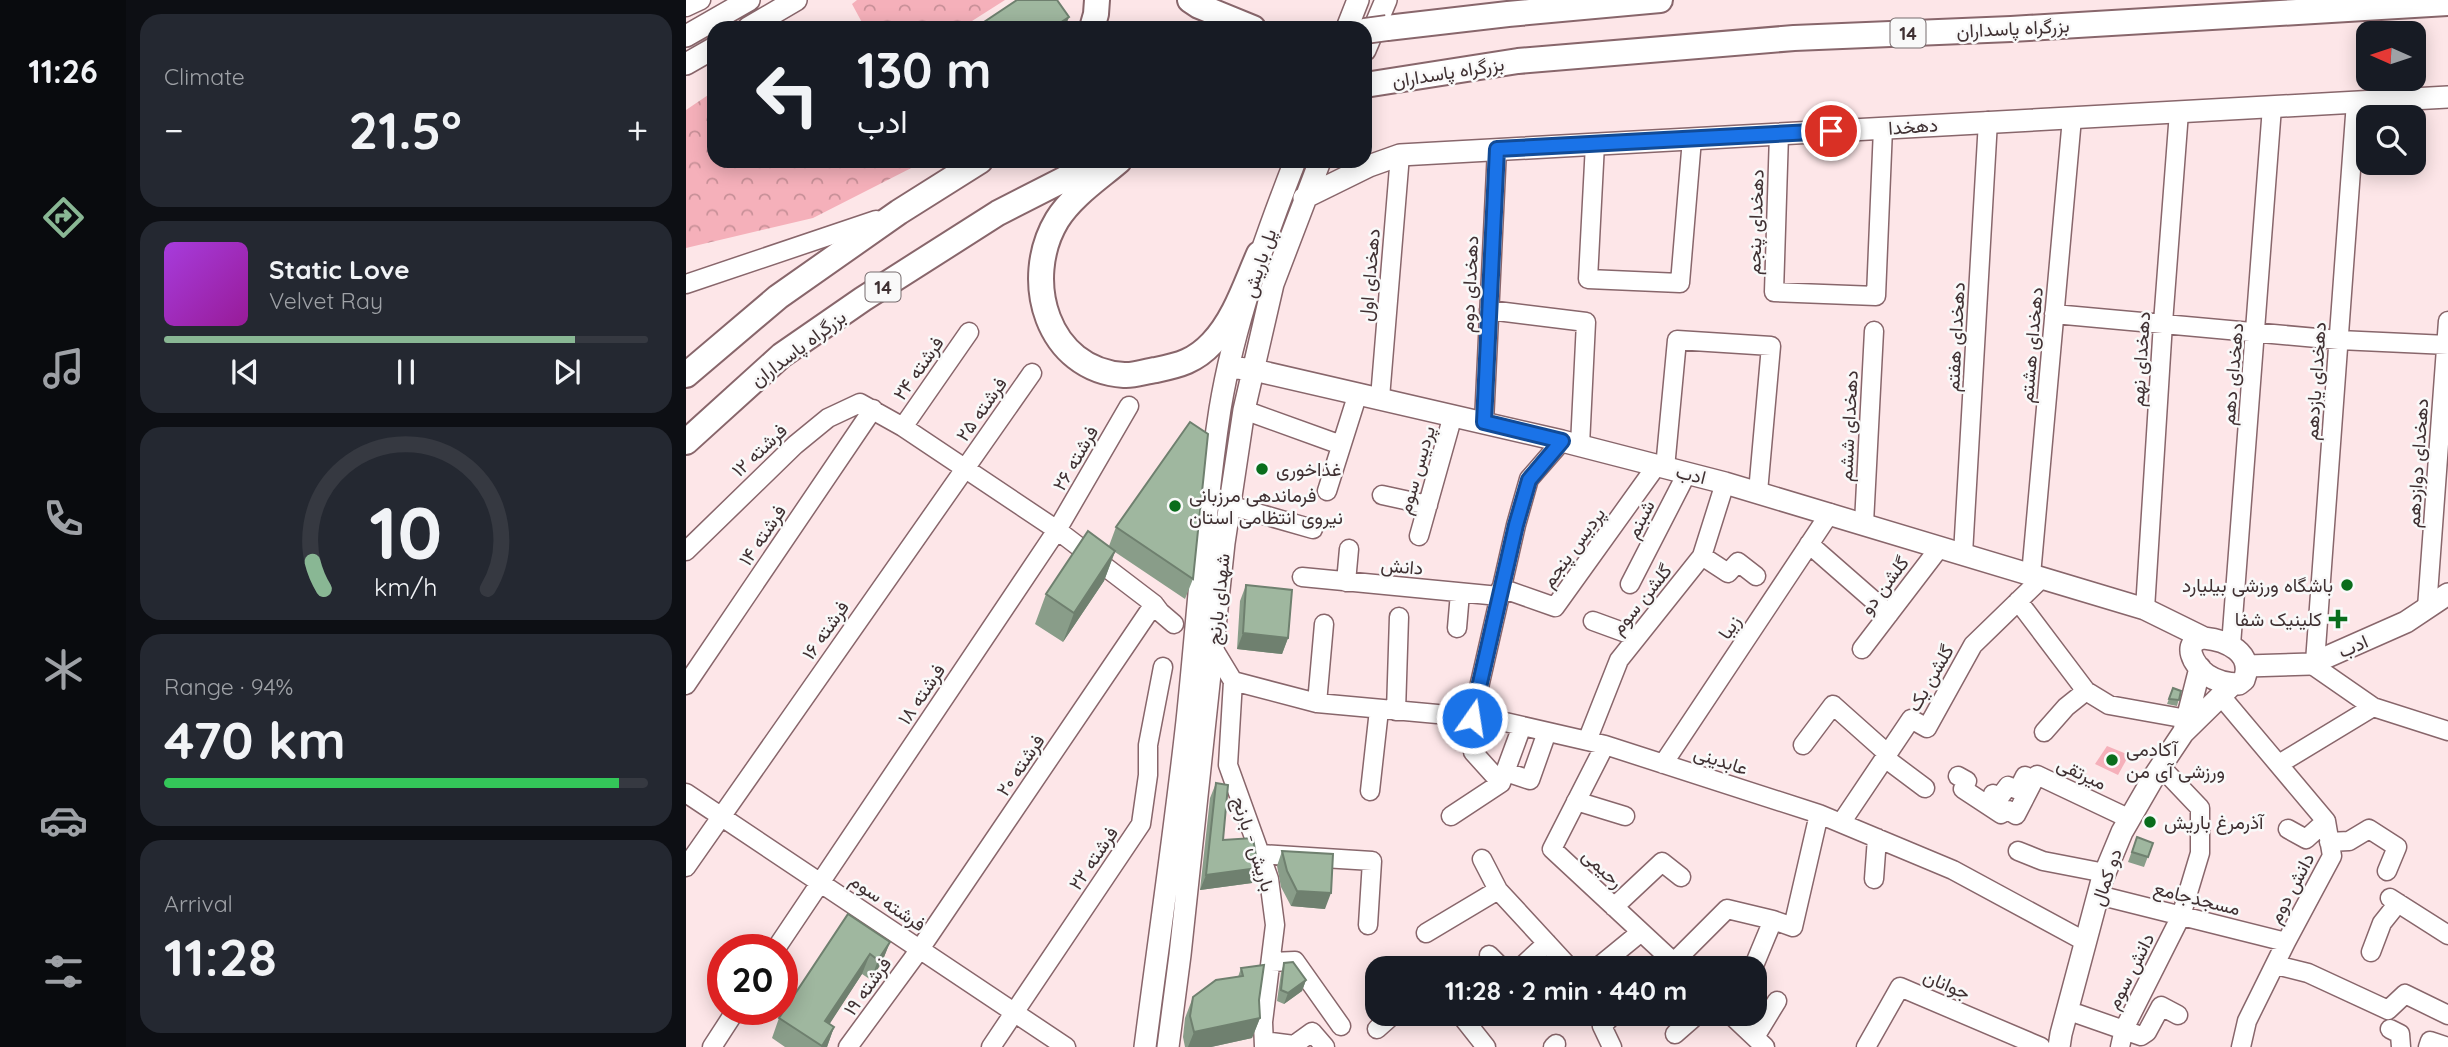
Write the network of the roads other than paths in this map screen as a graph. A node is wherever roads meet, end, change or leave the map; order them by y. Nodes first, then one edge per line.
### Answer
1 (701, 0) edge
2 (749, 0) edge
3 (796, 0) edge
4 (1097, 0) edge
5 (1189, 0) edge
6 (1358, 0) edge
7 (1386, 0) edge
8 (1537, 0) edge
9 (1660, 0) edge
10 (2448, 3) edge
11 (686, 8) edge
12 (1508, 13) junction
13 (712, 21) edge
14 (760, 21) edge
15 (1094, 21) edge
16 (1236, 21) edge
17 (1350, 21) edge
18 (707, 24) edge
19 (1376, 29) edge
20 (1372, 33) edge
21 (686, 36) edge
22 (707, 52) edge
23 (686, 64) edge
24 (1372, 84) edge
25 (2448, 97) edge
26 (2356, 102) junction
27 (2272, 107) junction
28 (2179, 112) junction
29 (2071, 118) junction
30 (1988, 121) junction
31 (1883, 128) junction
32 (1779, 134) junction
33 (1692, 139) junction
34 (1595, 144) junction
35 (1497, 149) junction
36 (1399, 155) junction
37 (1372, 165) edge
38 (967, 168) edge
39 (1086, 168) edge
40 (1111, 168) edge
41 (1293, 168) edge
42 (1317, 168) edge
43 (1365, 168) edge
44 (1304, 198) junction
45 (899, 212) junction
46 (1259, 254) junction
47 (686, 284) edge
48 (1489, 310) junction
49 (2054, 314) junction
50 (2448, 321) edge
51 (2163, 323) junction
52 (1874, 331) dead end
53 (969, 332) dead end
54 (2256, 332) junction
55 (2339, 340) junction
56 (2447, 345) edge
57 (1229, 366) junction
58 (1254, 370) junction
59 (1032, 373) dead end
60 (686, 375) edge
61 (1358, 393) junction
62 (1380, 398) junction
63 (1129, 406) dead end
64 (873, 409) junction
65 (1244, 410) junction
66 (1453, 415) junction
67 (1484, 422) junction
68 (903, 427) junction
69 (686, 442) edge
70 (1571, 443) junction
71 (1341, 445) junction
72 (1661, 466) junction
73 (965, 469) junction
74 (1687, 473) junction
75 (1725, 483) junction
76 (1327, 491) dead end
77 (1758, 492) junction
78 (1382, 495) dead end
79 (1228, 505) junction
80 (1427, 505) junction
81 (1830, 513) junction
82 (1864, 523) junction
83 (1313, 529) dead end
84 (1057, 530) junction
85 (1419, 536) dead end
86 (1809, 544) junction
87 (1940, 547) junction
88 (1349, 549) dead end
89 (686, 551) edge
90 (1963, 554) junction
91 (1702, 556) junction
92 (1756, 576) dead end
93 (2037, 576) junction
94 (1302, 577) dead end
95 (1346, 582) junction
96 (1630, 584) dead end
97 (1500, 592) junction
98 (1460, 593) junction
99 (2448, 594) edge
100 (2018, 601) junction
101 (1154, 604) junction
102 (2427, 608) junction
103 (2146, 609) junction
104 (1889, 614) junction
105 (1399, 617) dead end
106 (1593, 621) dead end
107 (1174, 624) dead end
108 (1324, 624) dead end
109 (1457, 628) dead end
110 (1637, 637) junction
111 (2231, 645) junction
112 (1213, 648) junction
113 (1862, 649) dead end
114 (2198, 653) junction
115 (2313, 663) junction
116 (2247, 666) junction
117 (1163, 667) dead end
118 (1233, 681) junction
119 (686, 685) edge
120 (2227, 689) junction
121 (2086, 691) junction
122 (1317, 703) junction
123 (2372, 707) junction
124 (1388, 711) junction
125 (1472, 718) junction
126 (1522, 726) junction
127 (2185, 726) junction
128 (2448, 731) edge
129 (1546, 732) junction
130 (2044, 732) dead end
131 (1596, 743) junction
132 (1803, 745) dead end
133 (1473, 752) dead end
134 (1886, 756) junction
135 (1664, 764) junction
136 (2279, 765) junction
137 (2160, 766) junction
138 (1958, 776) dead end
139 (1504, 778) junction
140 (2034, 780) junction
141 (1925, 788) dead end
142 (1370, 791) dead end
143 (686, 793) edge
144 (1993, 794) dead end
145 (1576, 801) junction
146 (1819, 814) junction
147 (720, 816) junction
148 (1451, 816) dead end
149 (1625, 816) dead end
150 (2130, 819) junction
151 (2326, 821) junction
152 (1841, 823) junction
153 (2288, 829) dead end
154 (1877, 838) junction
155 (2329, 842) junction
156 (2018, 851) dead end
157 (1260, 854) junction
158 (1482, 859) dead end
159 (686, 867) edge
160 (2386, 871) dead end
161 (2105, 873) junction
162 (1681, 877) dead end
163 (1874, 879) dead end
164 (820, 882) junction
165 (1498, 890) junction
166 (2098, 895) junction
167 (1614, 907) junction
168 (2181, 916) junction
169 (1773, 920) junction
170 (1368, 925) dead end
171 (1641, 932) junction
172 (1426, 933) dead end
173 (786, 934) edge
174 (2448, 935) edge
175 (2086, 942) junction
176 (2286, 942) junction
177 (1547, 943) junction
178 (920, 949) junction
179 (2371, 952) dead end
180 (1533, 956) edge
181 (1559, 956) edge
182 (1612, 956) edge
183 (1667, 956) edge
184 (1685, 956) edge
185 (1758, 956) edge
186 (1271, 962) junction
187 (2276, 965) junction
188 (1777, 1001) dead end
189 (1014, 1012) junction
190 (2078, 1014) dead end
191 (2178, 1015) dead end
192 (2448, 1015) edge
193 (726, 1025) edge
194 (1341, 1026) dead end
195 (1379, 1026) edge
196 (1469, 1026) edge
197 (1602, 1026) edge
198 (1684, 1026) edge
199 (1744, 1026) edge
200 (1377, 1028) dead end
201 (2390, 1028) dead end
202 (2124, 1029) junction
203 (1675, 1034) dead end
204 (1760, 1042) edge
205 (2057, 1043) edge
206 (1264, 1044) edge
207 (712, 1047) edge
208 (848, 1047) edge
209 (991, 1047) edge
210 (1066, 1047) edge
211 (1145, 1047) edge
212 (1168, 1047) edge
213 (1325, 1047) edge
214 (1486, 1047) edge
215 (1612, 1047) edge
216 (1867, 1047) edge
217 (2041, 1047) edge
218 (2120, 1047) edge
219 (2241, 1047) edge
220 (2401, 1047) edge
221 (2428, 1047) edge
222 (2448, 1047) edge

1 - 11 street
2 - 13 main road
3 - 14 main road
4 - 15 highway
5 - 16 highway
6 - 17 main road
7 - 20 main road
8 - 12 highway
9 - 12 highway
10 - 24 highway, بزرگراه پاسداران / 14
12 - 19 highway
18 - 21 main road
22 - 23 main road
25 - 26 main road, دهخدا
26 - 27 main road, دهخدا
26 - 55 street, دهخدای یازدهم
27 - 28 main road, دهخدا
27 - 54 street, دهخدای دهم
28 - 29 main road, دهخدا
28 - 51 street, دهخدای نهم
29 - 30 main road, دهخدا
29 - 49 street, دهخدای هشتم
30 - 31 main road, دهخدا
30 - 90 street, دهخدای هفتم
31 - 32 main road, دهخدا
31 - 32 street, دهخدای پنجم
32 - 33 main road, دهخدا
33 - 34 main road, دهخدا
33 - 34 street
34 - 35 main road, دهخدا
35 - 36 main road, دهخدا
35 - 48 street, دهخدای دوم
36 - 37 main road, دهخدا
36 - 62 street, دهخدای اول
38 - 45 highway
39 - 69 highway, بزرگراه پاسداران / 14
40 - 46 highway
41 - 46 main road, پل باریش
42 - 44 main road, شهدای بارنج
43 - 44 main road, دهخدا
44 - 58 main road, شهدای بارنج
45 - 47 street
45 - 60 highway
46 - 57 main road, پل باریش
48 - 67 street, دهخدای دوم
48 - 70 street
49 - 51 street
49 - 93 street, دهخدای هشتم
50 - 56 street, دهخدای دوازدهم
51 - 54 street
51 - 103 street, دهخدای نهم
52 - 82 street, دهخدای ششم
53 - 68 street, فرشته ۲۴
54 - 55 street
54 - 111 street, دهخدای دهم
55 - 56 street
55 - 115 street, دهخدای یازدهم
56 - 102 street, دهخدای دوازدهم
57 - 58 main road, ادب
57 - 211 main road, شهدای بارنج
58 - 61 main road, ادب
58 - 65 main road, شهدای بارنج
59 - 73 street, ۲۵ فرشته
61 - 62 main road, ادب
61 - 71 street
62 - 66 main road, ادب
63 - 84 street, ۲۶ فرشته
64 - 68 street
64 - 89 street, ۱۲ فرشته
64 - 119 street, ۱۴ فرشته
65 - 71 street
65 - 79 main road, شهدای بارنج
66 - 67 main road, ادب
66 - 80 street, پردیس سوم
67 - 70 main road, ادب
68 - 73 street
70 - 72 main road, ادب
70 - 97 street
71 - 76 street
72 - 74 main road, ادب
72 - 77 street
72 - 97 street, پردیس پنجم
73 - 84 street
73 - 147 street, ۱۶ فرشته
74 - 75 main road, ادب
74 - 96 street, شبنم
75 - 77 main road, ادب
75 - 91 street, گلشن سوم
77 - 81 main road, ادب
78 - 80 street
79 - 83 street
79 - 112 main road, شهدای بارنج
80 - 85 street, پردیس سوم
81 - 82 main road, ادب
81 - 86 street, زیبا
82 - 87 main road, ادب
84 - 101 street
84 - 164 street, ۱۸ فرشته
86 - 104 street
86 - 135 street, زیبا
87 - 90 main road, ادب
87 - 104 street, گلشن دو
88 - 95 street
90 - 93 main road, ادب
91 - 92 street
91 - 110 street, گلشن سوم
93 - 100 street, گلشن یک
93 - 103 main road, ادب
94 - 95 street, دانش
95 - 98 street, دانش
97 - 98 street, دانش
97 - 125 street
98 - 109 street
99 - 102 main road, ادب
100 - 121 street
100 - 134 street, گلشن یک
101 - 107 street
101 - 178 street, ۲۰ فرشته
102 - 115 main road, ادب
103 - 114 main road
104 - 113 street, گلشن دو
105 - 124 street
106 - 110 street
108 - 122 street
110 - 131 street, گلشن سوم
111 - 114 main road
111 - 116 main road
112 - 118 street
112 - 212 main road, شهدای بارنج
114 - 120 main road
114 - 127 main road
115 - 116 main road, ادب
115 - 123 street
116 - 120 main road
117 - 189 street, ۲۲ فرشته
118 - 122 street, عابدینی
118 - 157 street, باریش - بارنج
120 - 127 main road
120 - 136 street
121 - 127 street
121 - 130 street
122 - 124 street, عابدینی
123 - 128 street
123 - 136 street
124 - 125 street, عابدینی
124 - 142 street
125 - 126 street, عابدینی
126 - 129 street, عابدینی
126 - 139 street
127 - 137 main road, دو کمال
129 - 131 street, عابدینی
129 - 139 street
131 - 135 street, عابدینی
131 - 145 street, رحیمی
132 - 134 street
133 - 139 street
134 - 141 street
134 - 152 street, گلشن یک
135 - 146 street, عابدینی
136 - 151 street
137 - 150 main road, دو کمال
137 - 168 street, دانش سوم
138 - 140 street
139 - 148 street
140 - 144 street, میرتقی
140 - 150 street, میرتقی
143 - 147 street, فرشته سوم
145 - 149 street
145 - 167 street, رحیمی
146 - 152 street, عابدینی
146 - 169 street
147 - 159 street, ۱۶ فرشته
147 - 164 street, فرشته سوم
150 - 161 main road, دو کمال
151 - 153 street
151 - 155 street, دانش دوم
152 - 154 street, عابدینی
154 - 163 street
154 - 175 street, عابدینی
155 - 160 street
155 - 176 street, دانش دوم
156 - 161 street
157 - 170 street
157 - 186 street, باریش - بارنج
158 - 165 street
161 - 166 main road, دو کمال
162 - 167 street
164 - 173 street, ۱۸ فرشته
164 - 178 street, فرشته سوم
165 - 172 street
165 - 177 street
166 - 168 street, مسجدجامع
166 - 175 main road, دو کمال
167 - 171 street, رحیمی
168 - 176 street, مسجدجامع
168 - 202 street, دانش سوم
169 - 184 street
169 - 185 street
171 - 182 street
171 - 183 street, رحیمی
174 - 179 street
175 - 205 main road, دو کمال
176 - 187 street, دانش دوم
177 - 180 street
177 - 181 street
178 - 189 street, فرشته سوم
178 - 208 street, ۱۹ فرشته
186 - 194 street
186 - 206 street, باریش - بارنج
187 - 192 street
187 - 219 street, دانش دوم
188 - 204 street
189 - 209 street, ۲۲ فرشته
189 - 210 street, فرشته سوم
190 - 202 street
191 - 202 street
193 - 207 street
195 - 200 street
196 - 214 street
197 - 215 street
198 - 203 street
199 - 204 street
201 - 220 street
202 - 218 street, دانش سوم
206 - 213 street
216 - 217 street, جوانان
221 - 222 street

